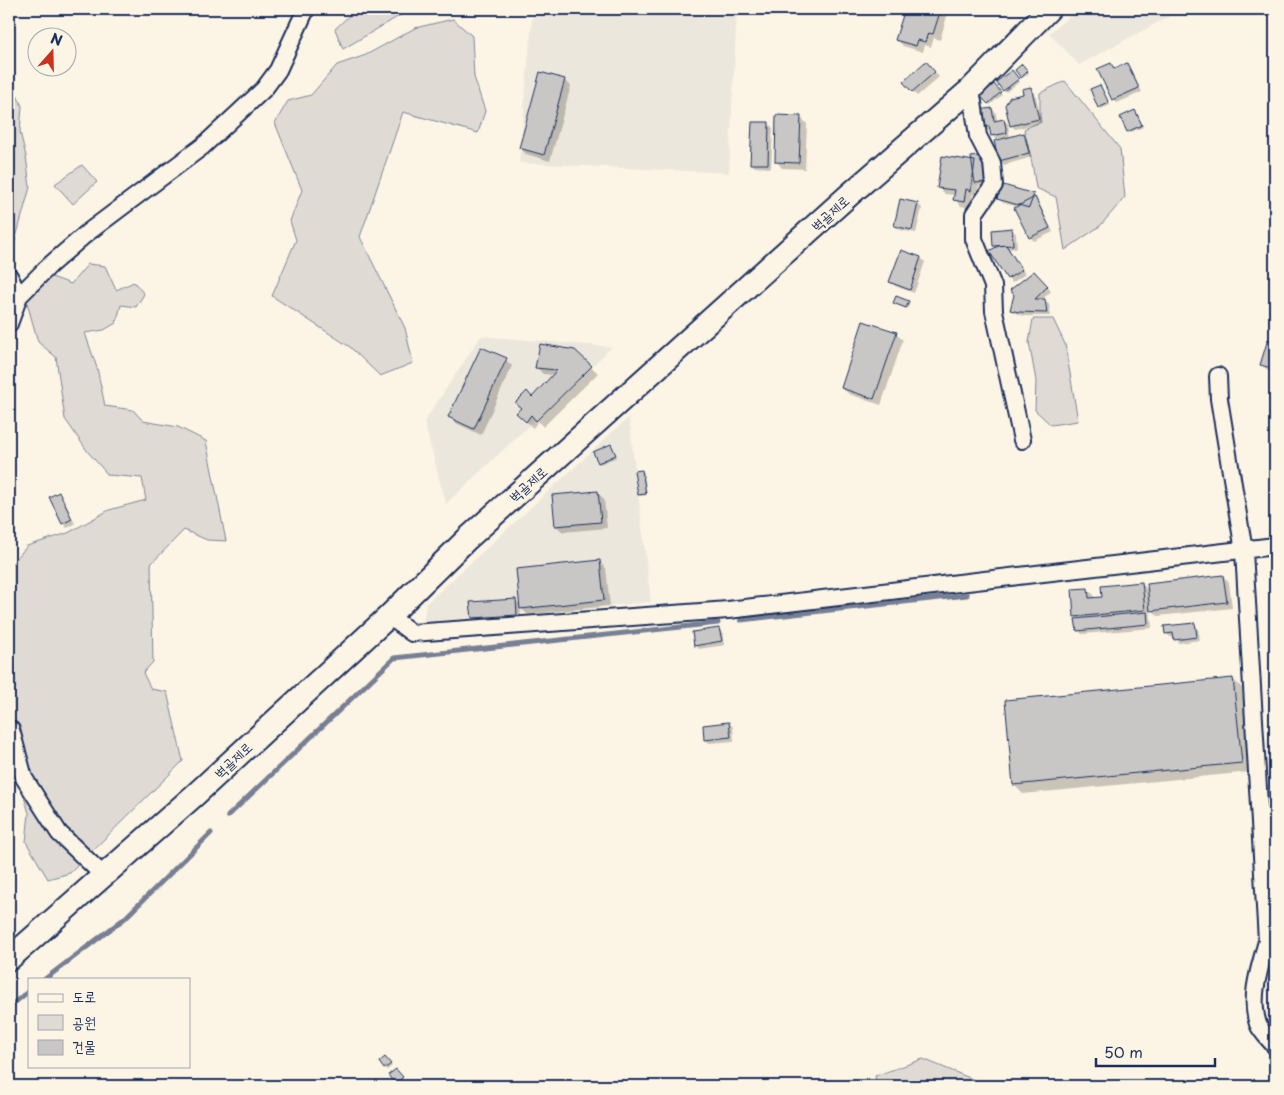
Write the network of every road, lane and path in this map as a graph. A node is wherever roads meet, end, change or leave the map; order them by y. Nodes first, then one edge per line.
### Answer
1 (306, 9) edge
2 (1049, 9) edge
3 (971, 89) junction
4 (9, 276) edge
5 (19, 296) junction
6 (9, 324) edge
7 (1218, 376) dead end
8 (1022, 440) dead end
9 (1275, 546) edge
10 (1244, 551) junction
11 (389, 616) junction
12 (9, 729) edge
13 (104, 876) junction
14 (9, 959) edge
15 (1275, 1046) edge

1 - 5 street
2 - 3 street, 벽골제로
3 - 8 street
3 - 11 street, 벽골제로
4 - 5 street
5 - 6 street
7 - 10 street
9 - 10 street
10 - 11 street
10 - 15 street
11 - 13 street, 벽골제로
12 - 13 street
13 - 14 street, 벽골제로

